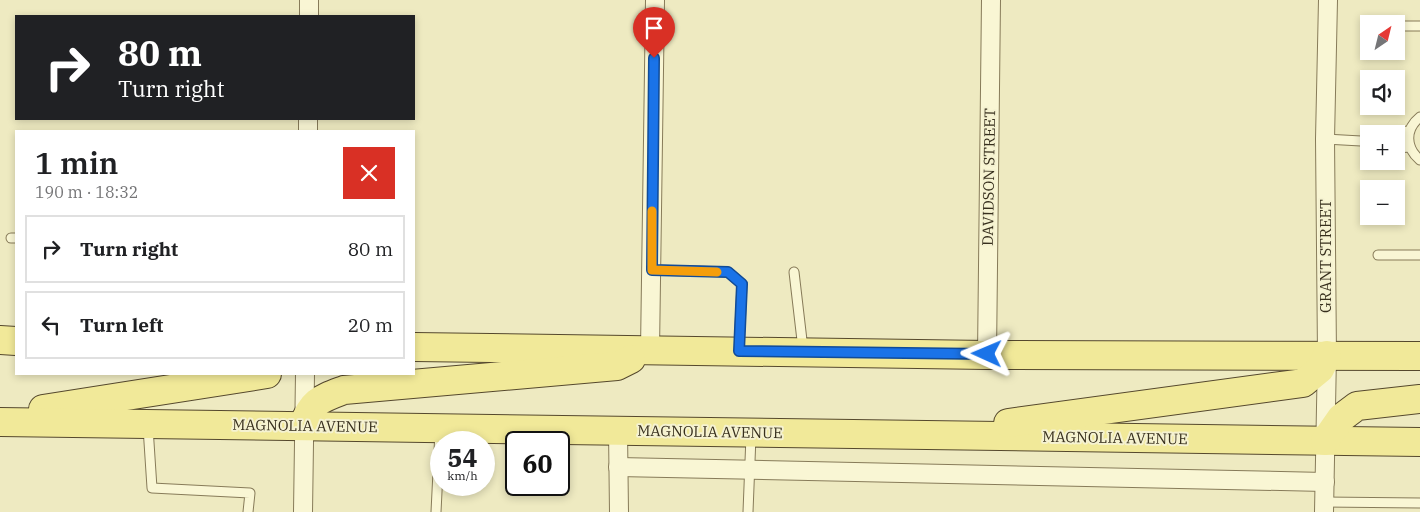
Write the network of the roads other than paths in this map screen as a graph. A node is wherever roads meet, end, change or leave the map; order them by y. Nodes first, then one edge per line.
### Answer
1 (309, 0) edge
2 (655, 0) edge
3 (991, 0) edge
4 (1328, 0) edge
5 (309, 15) edge
6 (1405, 26) edge
7 (1420, 26) edge
8 (1420, 117) edge
9 (1405, 131) edge
10 (1409, 131) junction
11 (1325, 140) junction
12 (1360, 140) edge
13 (1405, 148) edge
14 (1410, 148) junction
15 (1420, 160) edge
16 (1378, 255) dead end
17 (1420, 255) edge
18 (652, 270) junction
19 (794, 272) dead end
20 (0, 340) edge
21 (15, 341) edge
22 (415, 347) edge
23 (650, 350) junction
24 (739, 351) junction
25 (803, 352) junction
26 (987, 354) junction
27 (1327, 355) junction
28 (1420, 356) edge
29 (261, 375) edge
30 (305, 375) edge
31 (1420, 398) edge
32 (0, 416) edge
33 (0, 422) edge
34 (148, 424) junction
35 (304, 426) junction
36 (440, 428) junction
37 (618, 431) junction
38 (751, 433) junction
39 (915, 435) junction
40 (1325, 441) junction
41 (1420, 442) edge
42 (618, 466) junction
43 (750, 469) junction
44 (1325, 482) junction
45 (1420, 504) edge
46 (1324, 507) edge
47 (248, 512) edge
48 (303, 512) edge
49 (436, 512) edge
50 (619, 512) edge
51 (748, 512) edge

1 - 5 street
2 - 18 street
3 - 26 street, DAVIDSON STREET
4 - 11 street, GRANT STREET
6 - 7 lane
8 - 10 lane
9 - 10 lane
10 - 14 lane
11 - 12 lane
11 - 27 street, GRANT STREET
13 - 14 lane
14 - 15 lane
16 - 17 lane
18 - 23 street
18 - 24 lane
19 - 25 lane
20 - 21 main road
22 - 23 main road
23 - 24 main road
23 - 35 main road
24 - 25 main road
25 - 26 main road
26 - 27 main road
27 - 28 main road
27 - 39 main road
27 - 40 street, GRANT STREET
29 - 32 main road
30 - 35 street
31 - 40 main road
33 - 34 main road, MAGNOLIA AVENUE
34 - 35 main road, MAGNOLIA AVENUE
34 - 47 lane
35 - 36 main road, MAGNOLIA AVENUE
35 - 48 street
36 - 37 main road, MAGNOLIA AVENUE
36 - 49 lane
37 - 38 main road, MAGNOLIA AVENUE
37 - 42 street
38 - 39 main road, MAGNOLIA AVENUE
38 - 43 lane
39 - 40 main road, MAGNOLIA AVENUE
40 - 41 main road, MAGNOLIA AVENUE
40 - 44 street, GRANT STREET
42 - 43 street
42 - 50 street
43 - 44 street
43 - 51 lane
44 - 46 street, GRANT STREET
45 - 46 lane

